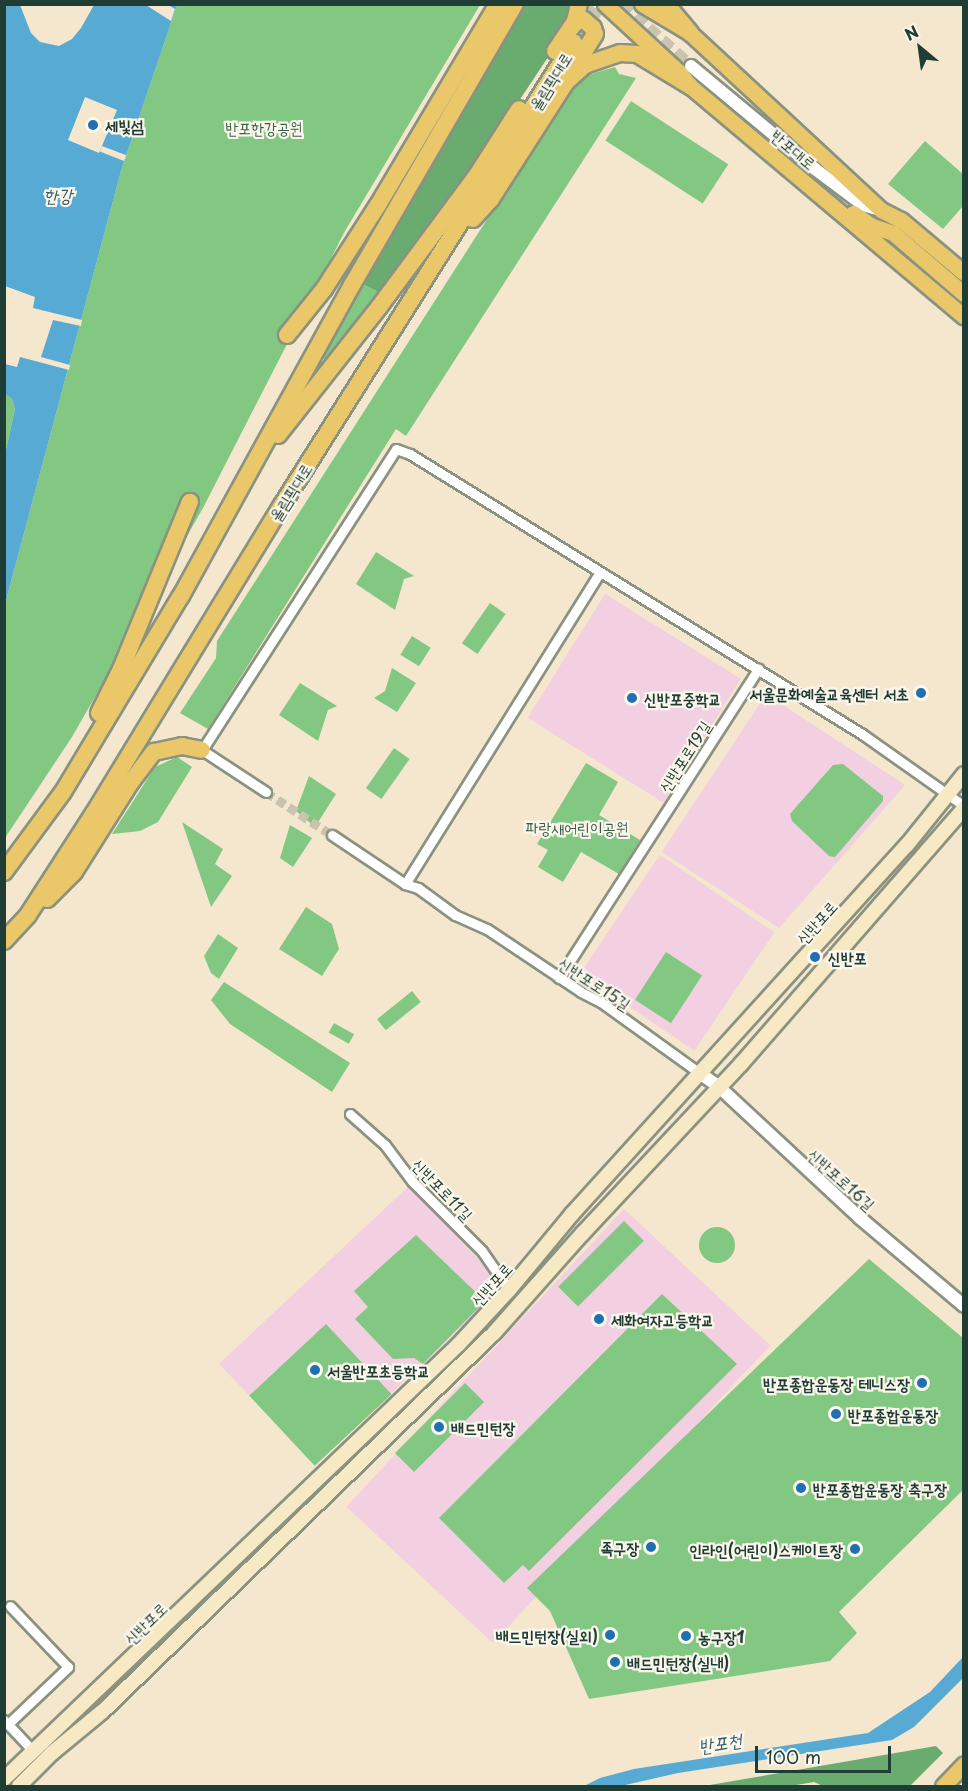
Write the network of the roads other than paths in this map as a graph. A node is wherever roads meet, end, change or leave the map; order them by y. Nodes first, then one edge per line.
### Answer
1 (579, 4) edge
2 (605, 4) edge
3 (642, 4) edge
4 (666, 4) edge
5 (509, 6) edge
6 (690, 33) junction
7 (571, 37) junction
8 (691, 66) tunnel mouth
9 (474, 74) junction
10 (566, 82) junction
11 (690, 86) junction
12 (768, 132) junction
13 (805, 182) junction
14 (825, 200) junction
15 (378, 205) junction
16 (881, 210) junction
17 (893, 233) junction
18 (439, 258) junction
19 (963, 273) edge
20 (963, 294) edge
21 (963, 317) edge
22 (287, 335) dead end
23 (242, 481) junction
24 (190, 502) dead end
25 (600, 572) junction
26 (758, 669) junction
27 (202, 750) junction
28 (963, 774) edge
29 (266, 792) tunnel mouth
30 (947, 794) junction
31 (56, 802) junction
32 (963, 807) edge
33 (332, 835) tunnel mouth
34 (5, 871) edge
35 (405, 884) junction
36 (28, 915) junction
37 (4, 941) edge
38 (559, 978) junction
39 (700, 1074) junction
40 (718, 1086) junction
41 (350, 1114) dead end
42 (509, 1290) junction
43 (963, 1306) edge
44 (10, 1606) dead end
45 (6, 1722) edge
46 (34, 1752) junction
47 (962, 1768) edge
48 (4, 1779) edge
49 (19, 1786) edge
50 (943, 1786) edge

1 - 7 highway
2 - 11 main road, 반포대로
3 - 6 main road, 반포대로
4 - 6 highway
5 - 9 highway
5 - 15 highway
6 - 16 main road, 반포대로
7 - 10 highway
7 - 18 highway, 올림픽대로
7 - 23 highway
8 - 12 street, 반포대로
9 - 15 highway
9 - 23 highway
10 - 11 highway
10 - 18 highway
11 - 13 main road, 반포대로
12 - 13 street
12 - 16 street
13 - 14 main road, 반포대로
14 - 17 main road
14 - 21 main road, 반포대로
15 - 22 highway
16 - 17 main road
16 - 19 main road, 반포대로
17 - 20 main road
18 - 36 highway, 올림픽대로
23 - 31 highway
24 - 31 highway
25 - 26 street
25 - 27 street
25 - 35 street
26 - 30 street
26 - 38 street, 신반포로19길
27 - 29 street
27 - 36 highway
28 - 30 main road, 신반포로
30 - 32 street
30 - 39 main road, 신반포로
31 - 34 highway
32 - 40 main road, 신반포로
33 - 35 street, 신반포로15길
35 - 38 street, 신반포로15길
36 - 37 highway, 올림픽대로
38 - 39 street, 신반포로15길
39 - 40 street, 신반포로16길
39 - 42 main road, 신반포로
40 - 43 street, 신반포로16길
40 - 49 main road, 신반포로
41 - 42 street, 신반포로11길
42 - 46 main road, 신반포로
44 - 45 street
45 - 46 street
46 - 48 main road, 신반포로
47 - 50 main road

